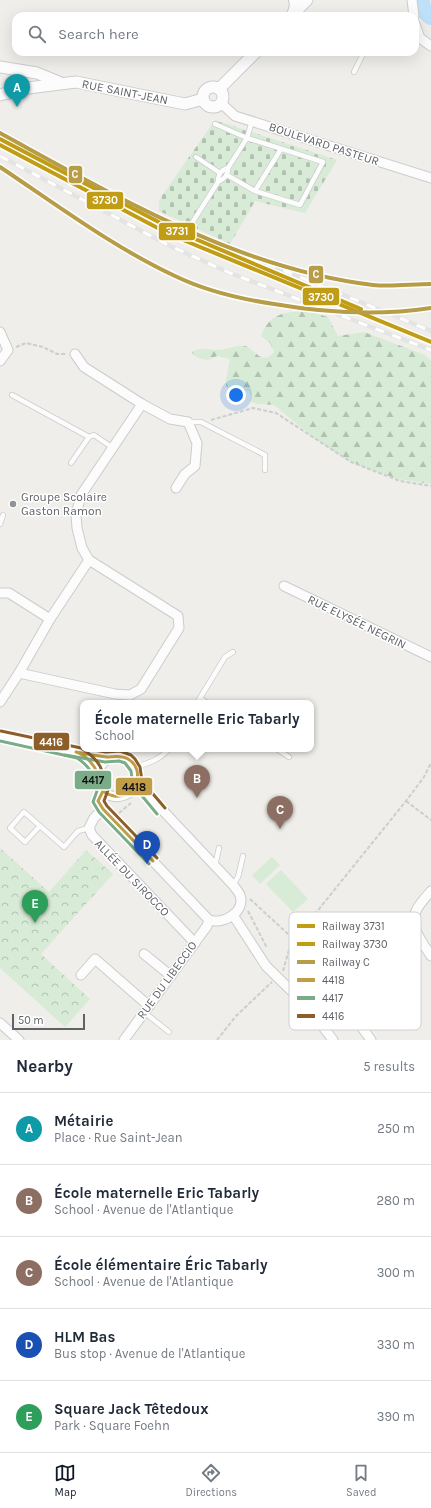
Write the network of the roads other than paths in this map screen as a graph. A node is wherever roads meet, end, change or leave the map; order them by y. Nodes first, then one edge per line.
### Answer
1 (295, 0) edge
2 (307, 0) edge
3 (412, 0) edge
4 (293, 12) edge
5 (295, 12) edge
6 (414, 12) edge
7 (419, 40) edge
8 (431, 46) edge
9 (252, 56) edge
10 (362, 56) edge
11 (0, 67) edge
12 (354, 72) dead end
13 (62, 83) junction
14 (219, 90) junction
15 (0, 95) edge
16 (203, 99) junction
17 (221, 103) junction
18 (252, 121) junction
19 (215, 124) dead end
20 (247, 138) junction
21 (281, 149) junction
22 (196, 157) dead end
23 (228, 168) junction
24 (220, 173) junction
25 (227, 175) junction
26 (431, 178) edge
27 (218, 182) junction
28 (255, 191) junction
29 (192, 223) dead end
30 (0, 332) edge
31 (75, 354) road end
32 (0, 361) edge
33 (12, 395) dead end
34 (142, 404) junction
35 (188, 422) junction
36 (89, 437) junction
37 (113, 448) junction
38 (71, 463) dead end
39 (265, 470) dead end
40 (176, 488) dead end
41 (3, 515) dead end
42 (0, 524) edge
43 (89, 560) junction
44 (284, 586) dead end
45 (0, 593) edge
46 (50, 619) junction
47 (233, 652) dead end
48 (431, 657) edge
49 (19, 673) junction
50 (200, 698) joint
51 (203, 700) edge
52 (0, 702) edge
53 (0, 736) edge
54 (166, 752) edge
55 (282, 752) edge
56 (80, 753) junction
57 (110, 757) junction
58 (289, 757) dead end
59 (135, 767) junction
60 (97, 772) junction
61 (137, 783) junction
62 (103, 791) junction
63 (103, 809) junction
64 (40, 826) junction
65 (89, 828) junction
66 (219, 848) dead end
67 (243, 856) dead end
68 (215, 866) junction
69 (233, 884) junction
70 (431, 891) edge
71 (415, 912) edge
72 (233, 915) junction
73 (209, 920) junction
74 (421, 939) edge
75 (195, 943) junction
76 (144, 954) dead end
77 (431, 956) edge
78 (81, 975) dead end
79 (171, 976) junction
80 (289, 981) edge
81 (146, 1009) junction
82 (0, 1023) edge
83 (325, 1030) edge
84 (364, 1030) edge
85 (169, 1032) dead end
86 (19, 1040) edge
87 (124, 1040) edge
88 (333, 1040) edge
89 (371, 1040) edge

1 - 4 main road
2 - 5 street
3 - 6 street
7 - 8 street
9 - 14 street
10 - 12 lane
11 - 13 street
13 - 15 street, RUE SAINT-JEAN
13 - 16 street, RUE SAINT-JEAN
14 - 16 street
14 - 17 street
16 - 17 street
17 - 18 street, BOULEVARD PASTEUR
18 - 20 lane
18 - 26 street, BOULEVARD PASTEUR
19 - 20 lane
20 - 21 lane
20 - 23 lane
21 - 28 lane
21 - 28 lane
22 - 24 lane
23 - 24 lane
23 - 25 lane
24 - 27 lane
25 - 27 lane
25 - 28 lane
27 - 29 lane
30 - 32 street
31 - 34 street
33 - 36 lane
34 - 35 street
34 - 37 street
35 - 39 lane
35 - 40 street
36 - 37 lane
36 - 38 lane
37 - 43 street
41 - 42 lane
43 - 46 street
43 - 49 street
44 - 48 street, RUE ELYSÉE NEGRIN
45 - 46 street
46 - 49 street
47 - 50 lane
49 - 52 street
50 - 51 lane
53 - 56 street
54 - 59 lane
55 - 58 lane
56 - 57 street
56 - 60 street
57 - 59 street
57 - 60 street
59 - 61 street
60 - 62 street
61 - 62 street
61 - 68 street
62 - 63 street
63 - 65 street, ALLÉE DU SIROCCO
63 - 73 street
64 - 64 lane
64 - 65 lane
65 - 75 street, ALLÉE DU SIROCCO
66 - 68 lane
67 - 69 lane
68 - 69 street
69 - 72 street
70 - 71 street
72 - 73 street
72 - 80 street
73 - 75 street, RUE DU LIBECCIO
74 - 77 street
75 - 79 street, RUE DU LIBECCIO
76 - 79 street
78 - 81 street
79 - 81 street, RUE DU LIBECCIO
81 - 85 lane
81 - 87 street, RUE DU LIBECCIO
82 - 86 street
83 - 88 street
84 - 89 street

